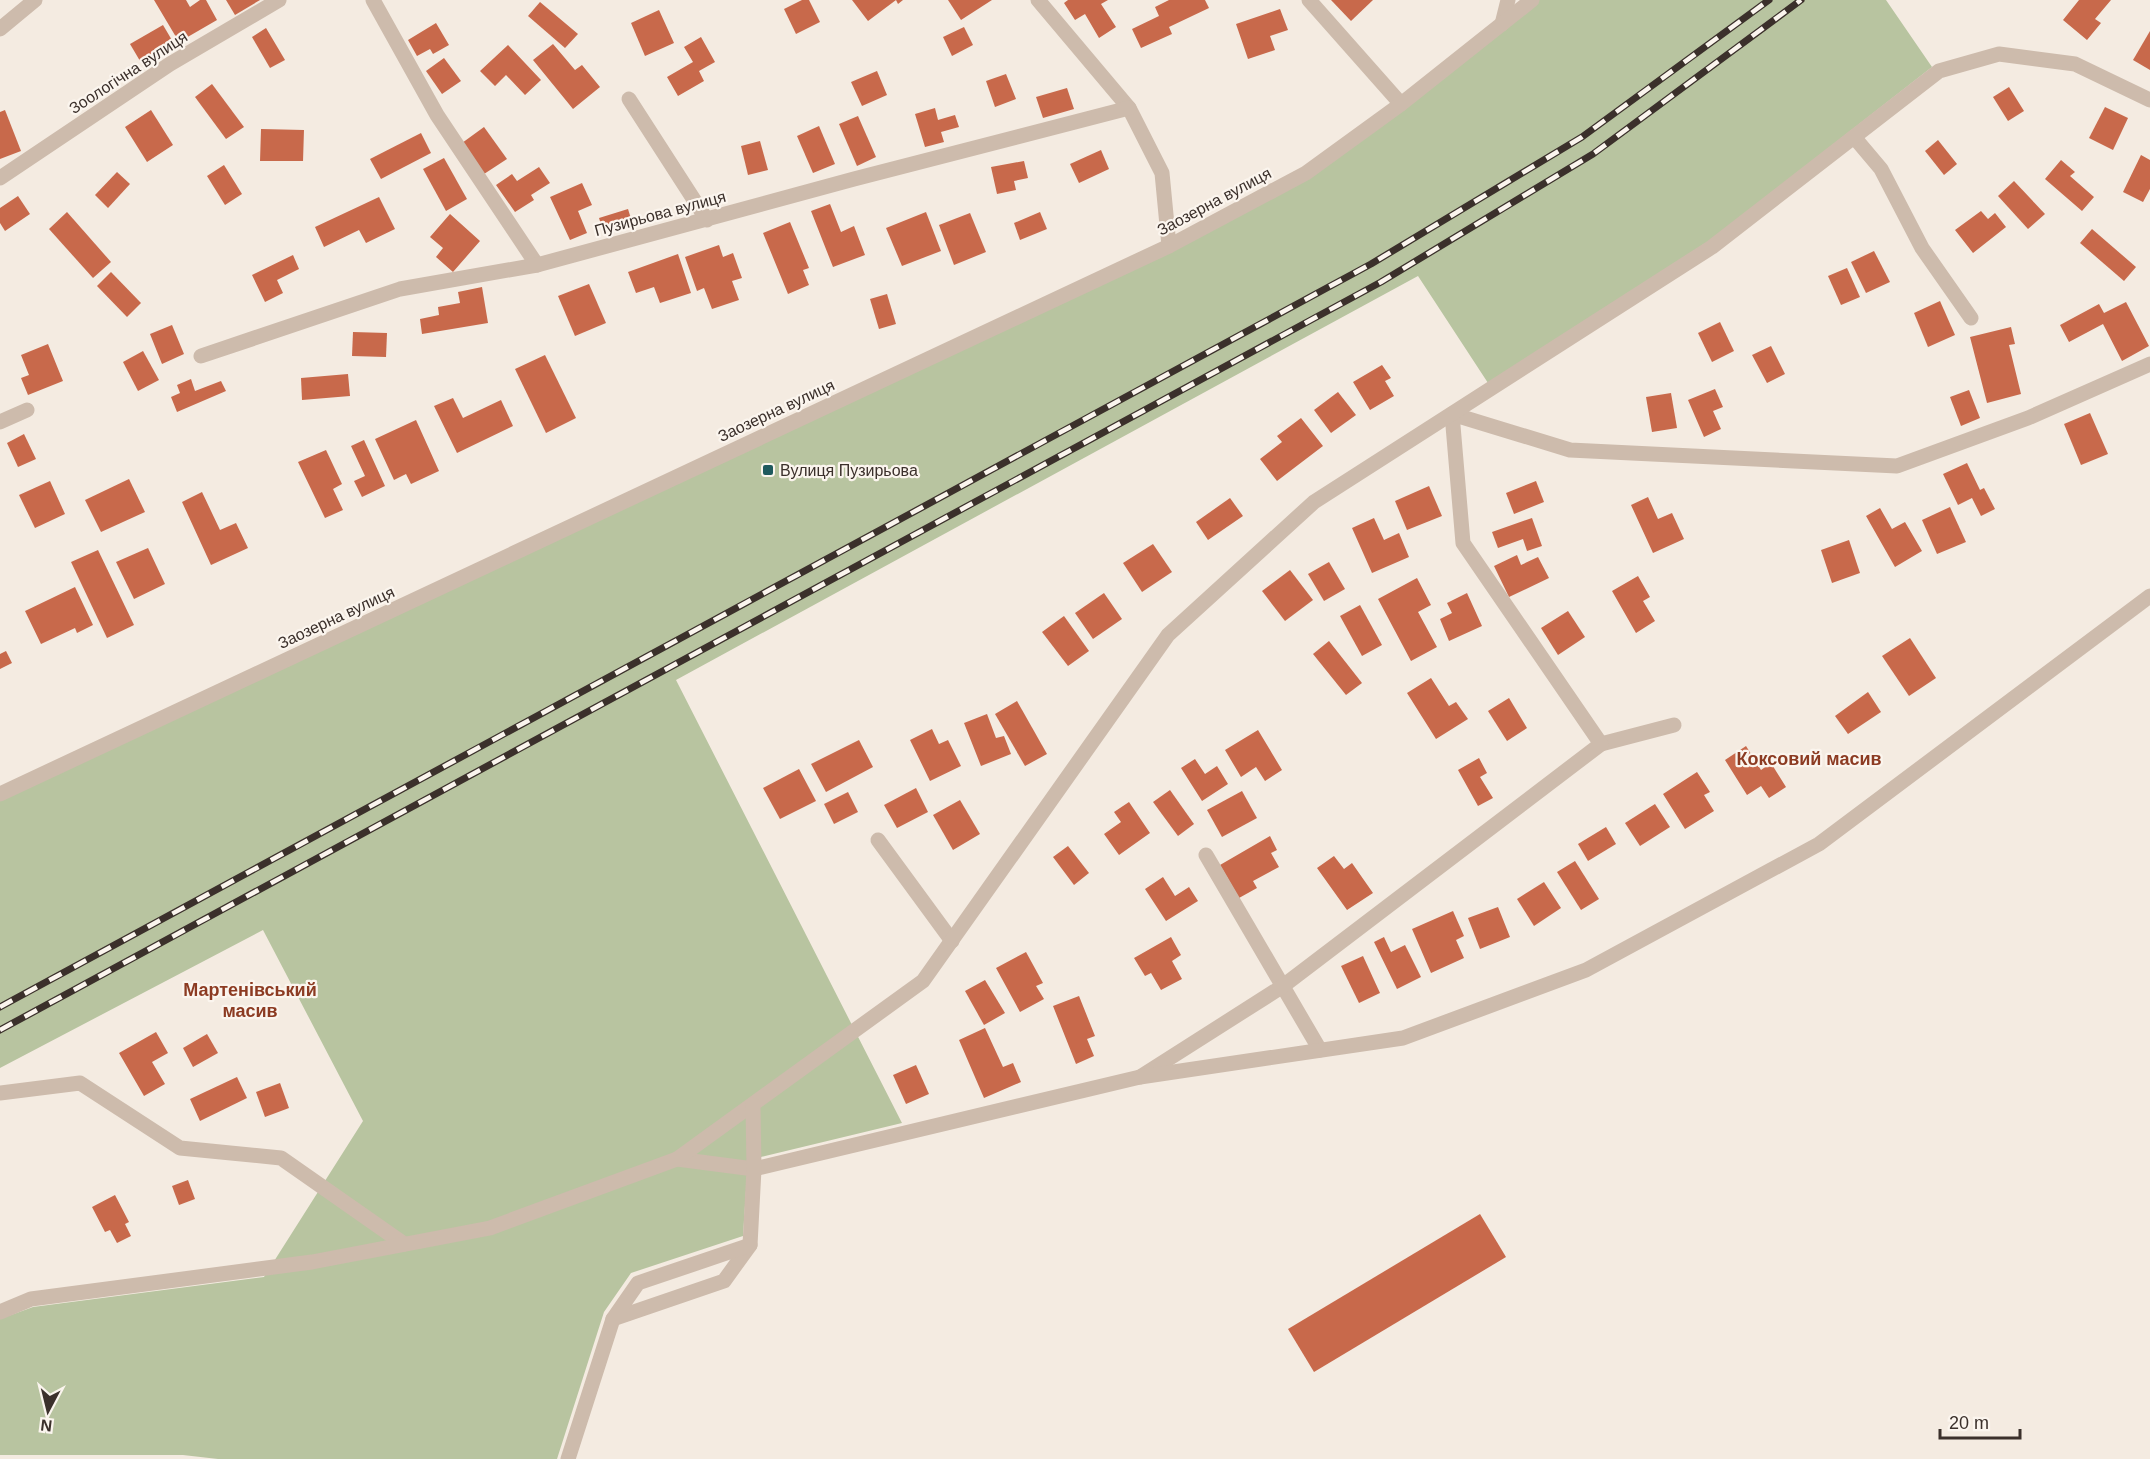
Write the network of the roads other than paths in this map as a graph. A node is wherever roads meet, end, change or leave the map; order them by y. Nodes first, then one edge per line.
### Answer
1 (35, 0) edge
2 (279, 0) edge
3 (373, 0) edge
4 (1038, 0) edge
5 (1309, 0) edge
6 (1508, 0) edge
7 (1532, 0) edge
8 (1502, 24) junction
9 (0, 29) edge
10 (629, 99) dead end
11 (2150, 100) edge
12 (1401, 104) junction
13 (1130, 108) junction
14 (1854, 137) junction
15 (0, 178) edge
16 (707, 220) junction
17 (1169, 246) junction
18 (537, 265) junction
19 (1971, 318) dead end
20 (201, 356) dead end
21 (2150, 364) edge
22 (27, 410) dead end
23 (1452, 414) junction
24 (0, 422) edge
25 (2150, 596) edge
26 (1674, 725) dead end
27 (1601, 744) junction
28 (0, 794) edge
29 (878, 840) dead end
30 (1206, 855) dead end
31 (952, 941) junction
32 (1282, 986) junction
33 (1320, 1050) junction
34 (1140, 1077) junction
35 (0, 1093) edge
36 (753, 1105) junction
37 (676, 1159) junction
38 (754, 1169) junction
39 (404, 1244) junction
40 (750, 1245) junction
41 (0, 1311) edge
42 (613, 1319) junction
43 (568, 1459) edge

1 - 9 street
2 - 15 street, Зоологічна вулиця
3 - 18 street
4 - 13 street
5 - 12 street
6 - 8 street
7 - 8 street, Заозерна вулиця
8 - 12 street, Заозерна вулиця
10 - 16 street
11 - 14 street
12 - 17 street, Заозерна вулиця
13 - 16 street, Пузирьова вулиця
13 - 17 street
14 - 19 street
14 - 23 street
16 - 18 street, Пузирьова вулиця
17 - 28 street, Заозерна вулиця
18 - 20 street, Пузирьова вулиця
21 - 23 street
22 - 24 street
23 - 27 street
23 - 31 street
25 - 33 street
26 - 27 street
27 - 32 street
29 - 31 street
30 - 32 street
31 - 36 street
32 - 33 street
32 - 34 street
33 - 34 street
34 - 38 street
35 - 39 street
36 - 37 street
36 - 38 street
37 - 38 street
37 - 39 street
38 - 40 street
39 - 41 street
40 - 42 street
40 - 42 street
42 - 43 street

